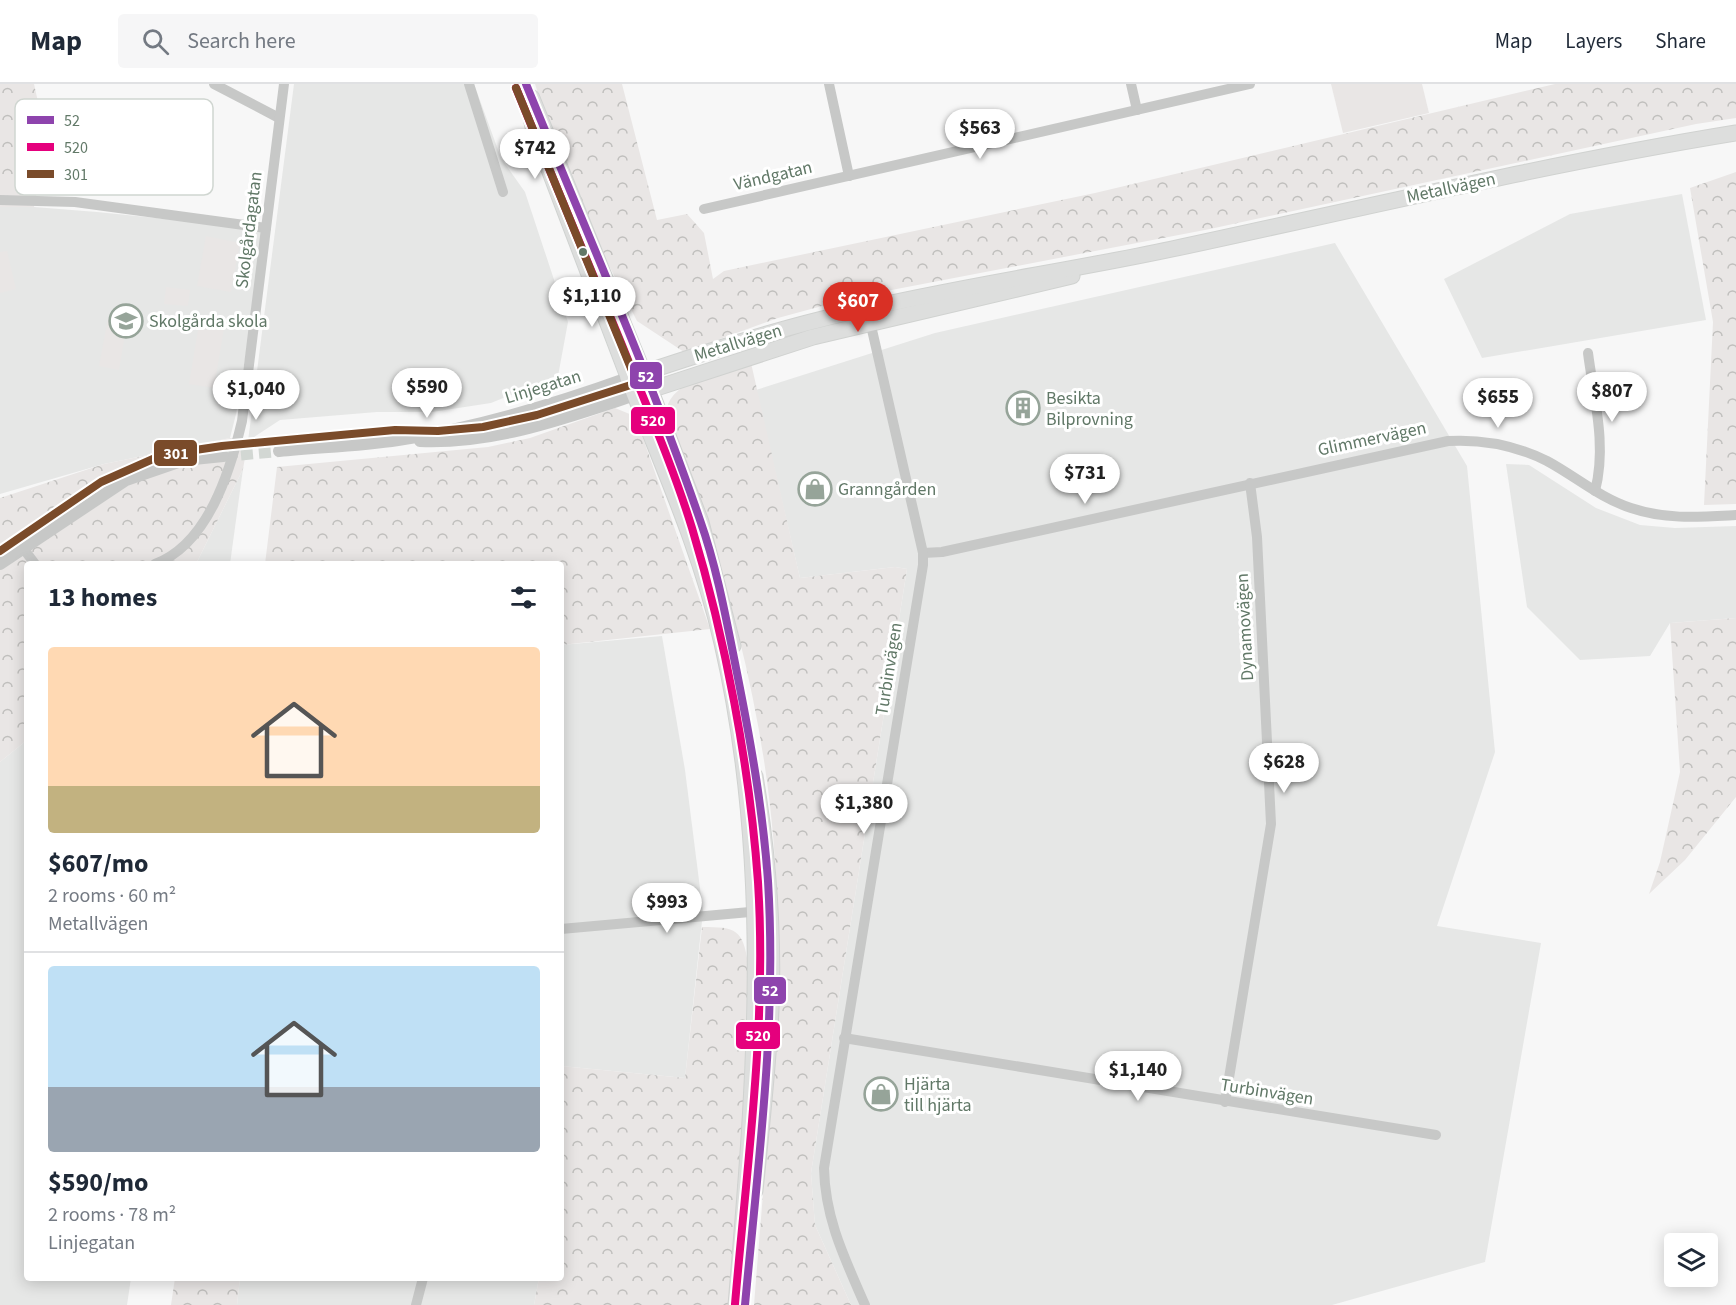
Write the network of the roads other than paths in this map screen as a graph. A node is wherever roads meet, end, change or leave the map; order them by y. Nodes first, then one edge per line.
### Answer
1 (214, 84) edge
2 (284, 84) edge
3 (469, 84) edge
4 (524, 84) edge
5 (830, 84) edge
6 (1131, 84) edge
7 (1250, 84) edge
8 (1137, 110) junction
9 (279, 118) junction
10 (1736, 133) edge
11 (849, 176) junction
12 (503, 192) dead end
13 (0, 200) edge
14 (704, 209) dead end
15 (266, 228) junction
16 (869, 316) junction
17 (1588, 353) dead end
18 (644, 373) junction
19 (628, 378) junction
20 (651, 389) junction
21 (635, 395) junction
22 (396, 440) junction
23 (279, 451) tunnel mouth
24 (223, 456) tunnel mouth
25 (1250, 483) junction
26 (1595, 491) junction
27 (1736, 515) edge
28 (23, 548) junction
29 (923, 553) junction
30 (33, 561) edge
31 (161, 561) edge
32 (0, 564) edge
33 (762, 911) junction
34 (564, 929) edge
35 (844, 1038) junction
36 (1225, 1102) junction
37 (1436, 1136) dead end
38 (422, 1281) edge
39 (417, 1305) edge
40 (736, 1305) edge
41 (746, 1305) edge
42 (866, 1305) edge

1 - 9 street
2 - 9 street, Skolgårdagatan
3 - 12 street
4 - 18 main road
4 - 19 main road
5 - 11 street
6 - 8 street
7 - 8 street, Vändgatan
8 - 11 street, Vändgatan
9 - 15 street, Skolgårdagatan
10 - 16 main road, Metallvägen
11 - 14 street, Vändgatan
13 - 15 street
15 - 31 street, Skolgårdagatan
16 - 18 main road, Metallvägen
16 - 20 main road, Metallvägen
16 - 29 street, Turbinvägen
17 - 26 street
18 - 19 main road, Metallvägen
18 - 20 main road
19 - 21 main road
19 - 22 street, Linjegatan
20 - 21 main road, Metallvägen
20 - 33 main road
21 - 22 street, Linjegatan
21 - 33 main road
22 - 23 street, Linjegatan
24 - 28 street
25 - 26 street, Glimmervägen
25 - 29 street
25 - 36 street, Dynamovägen
26 - 27 street, Glimmervägen
28 - 30 street
28 - 32 street
29 - 35 street, Turbinvägen
33 - 34 street
33 - 40 main road
33 - 41 main road
35 - 36 street, Turbinvägen
35 - 42 street, Turbinvägen
36 - 37 street, Turbinvägen
38 - 39 street

